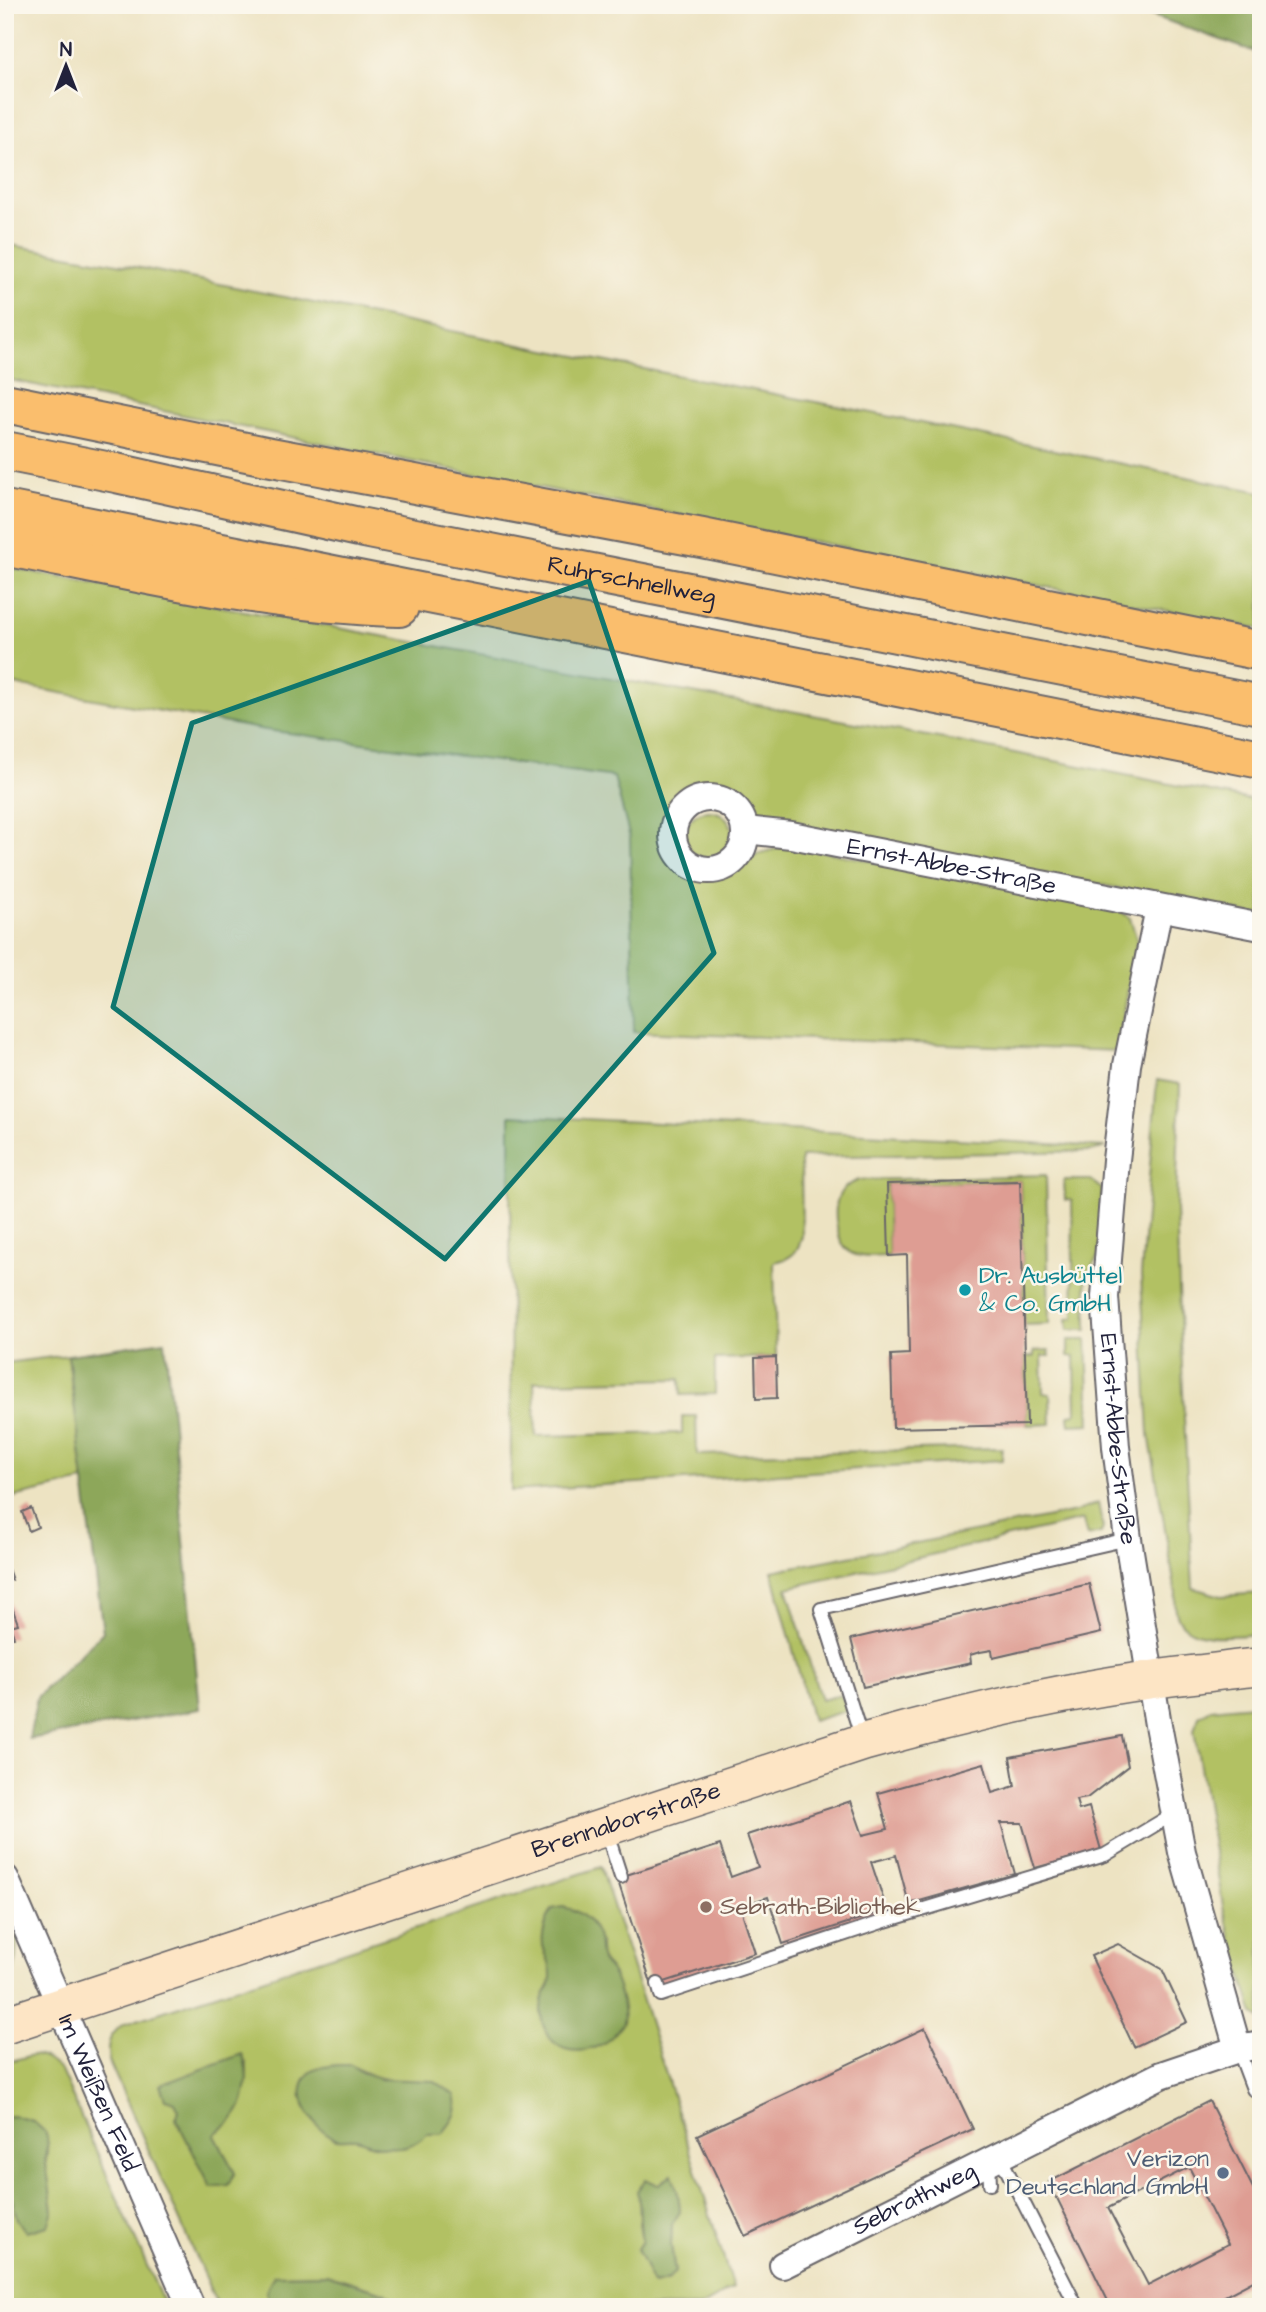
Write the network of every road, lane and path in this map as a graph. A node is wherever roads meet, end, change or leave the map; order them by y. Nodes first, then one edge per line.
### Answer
1 (5, 403) edge
2 (5, 451) edge
3 (5, 510) edge
4 (5, 546) edge
5 (524, 613) junction
6 (1261, 651) edge
7 (1261, 705) edge
8 (1261, 759) edge
9 (745, 830) dead end
10 (1159, 908) junction
11 (1261, 927) edge
12 (1128, 1539) junction
13 (1261, 1667) edge
14 (1150, 1679) junction
15 (864, 1742) junction
16 (1175, 1813) junction
17 (605, 1827) junction
18 (621, 1877) dead end
19 (5, 1878) edge
20 (659, 1990) dead end
21 (60, 2007) junction
22 (5, 2025) edge
23 (1249, 2047) edge
24 (1261, 2089) edge
25 (993, 2166) junction
26 (783, 2265) dead end
27 (191, 2307) edge
28 (1077, 2307) edge

1 - 6 highway
2 - 7 highway, Ruhrschnellweg
3 - 5 highway
4 - 5 highway
5 - 8 highway
9 - 10 street, Ernst-Abbe-Straße
10 - 11 street, Ernst-Abbe-Straße
10 - 12 street, Ernst-Abbe-Straße
12 - 14 street, Ernst-Abbe-Straße
12 - 15 lane
13 - 14 main road, Brennaborstraße
14 - 15 main road, Brennaborstraße
14 - 16 street
15 - 17 main road, Brennaborstraße
16 - 20 lane
16 - 23 street
17 - 18 lane
17 - 21 main road, Brennaborstraße
19 - 21 street, Im Weißen Feld
21 - 22 main road, Brennaborstraße
21 - 27 street, Im Weißen Feld
23 - 24 lane
23 - 25 street, Sebrathweg
25 - 26 street, Sebrathweg
25 - 28 lane

